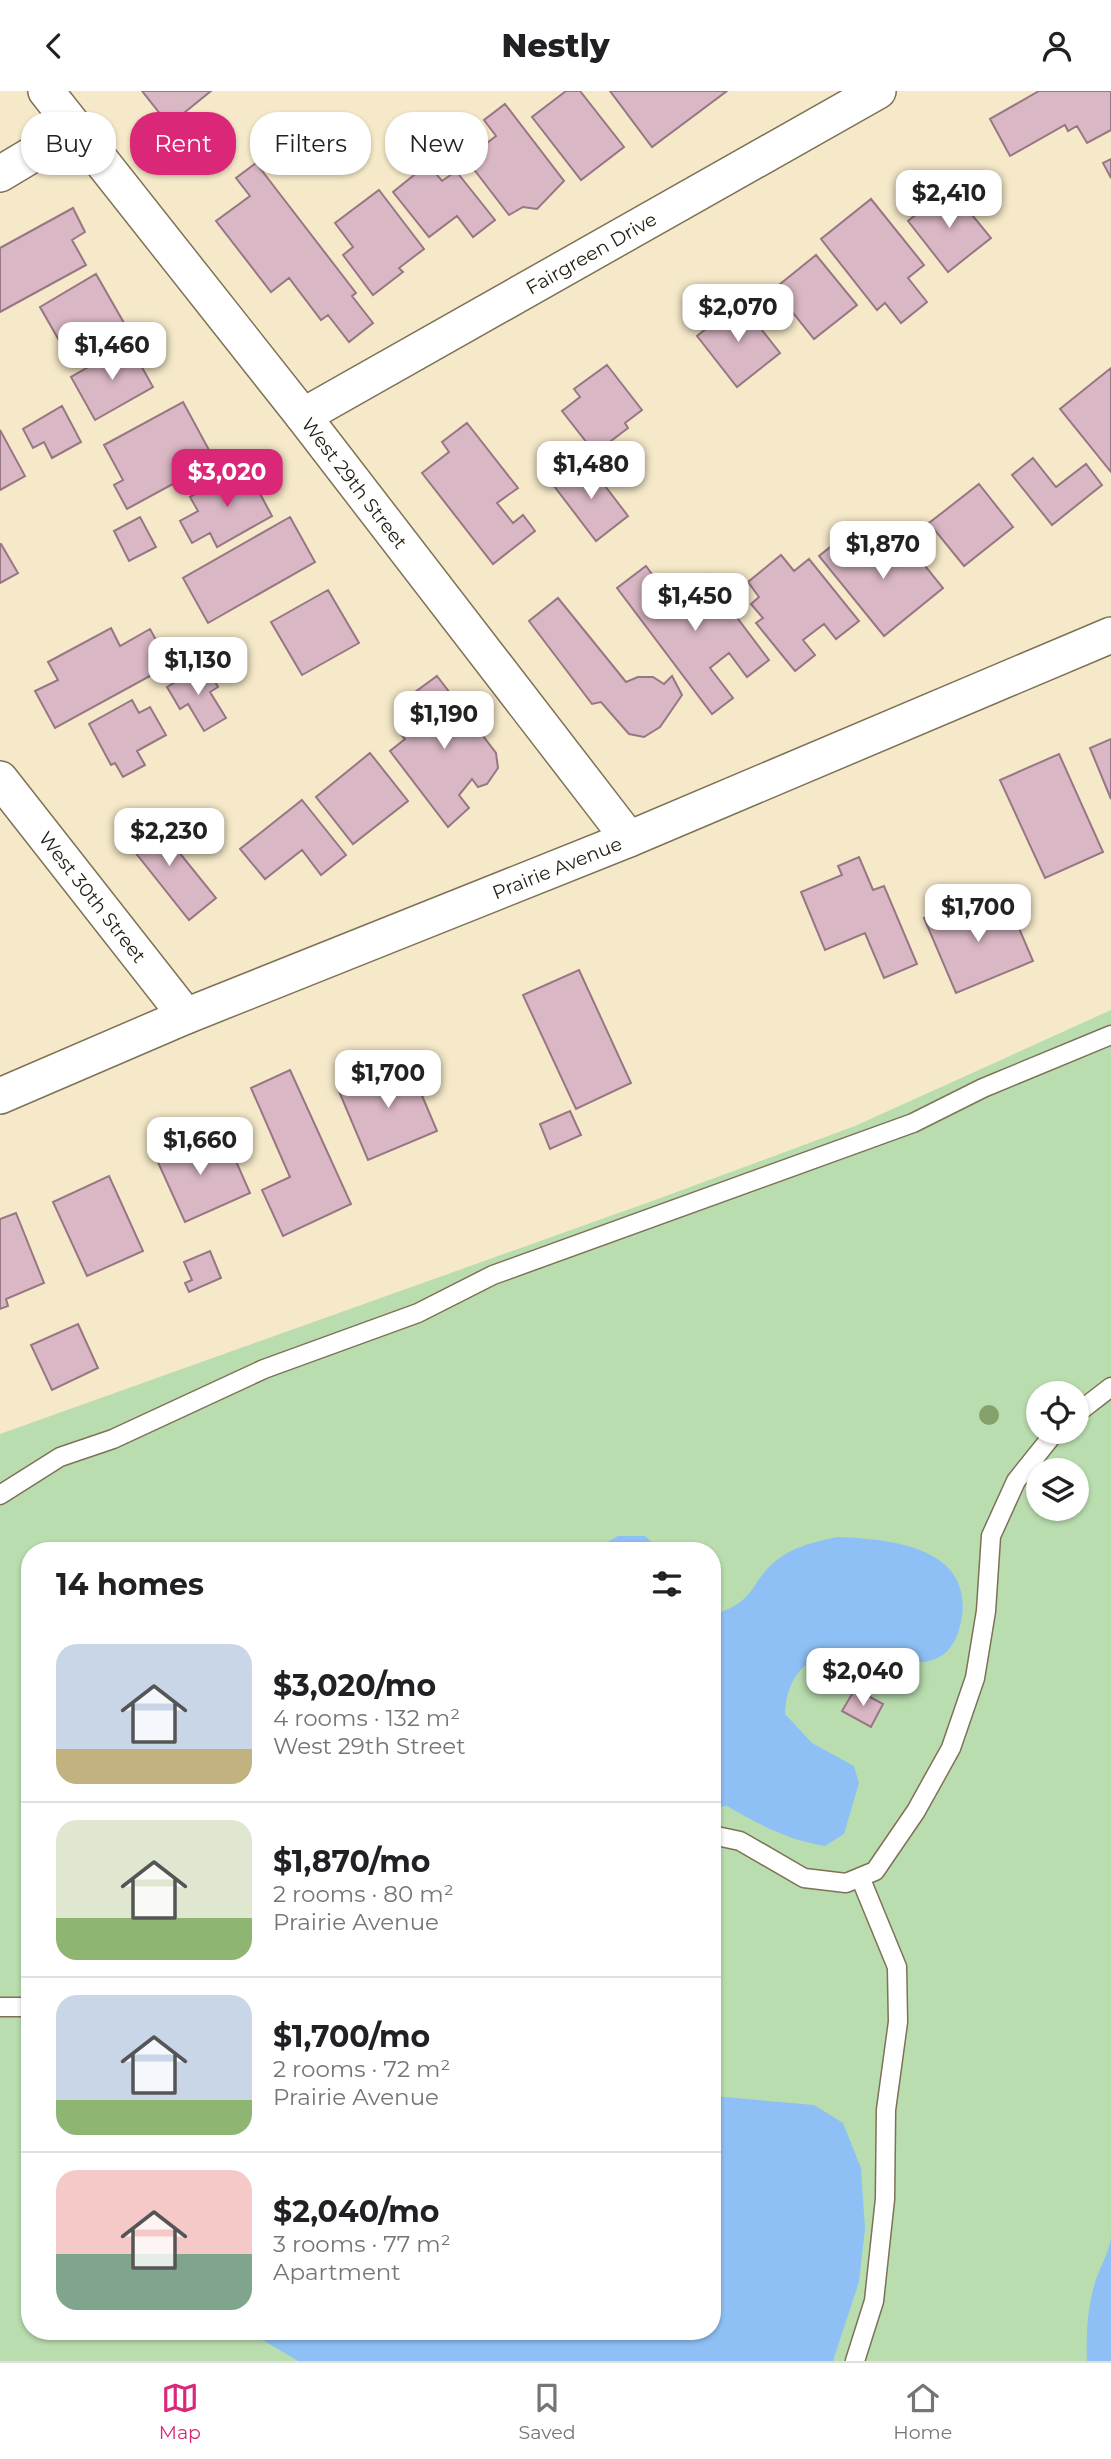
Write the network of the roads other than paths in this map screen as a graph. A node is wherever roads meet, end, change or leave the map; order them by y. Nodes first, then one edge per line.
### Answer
1 (47, 91) edge
2 (878, 91) edge
3 (62, 112) edge
4 (21, 161) edge
5 (0, 174) edge
6 (112, 175) edge
7 (303, 416) junction
8 (1111, 635) edge
9 (0, 779) edge
10 (629, 839) junction
11 (186, 1016) junction
12 (1111, 1035) edge
13 (0, 1096) edge
14 (1111, 1387) edge
15 (1089, 1404) edge
16 (1046, 1444) edge
17 (0, 1495) edge
18 (721, 1837) edge
19 (860, 1877) junction
20 (0, 2007) edge
21 (21, 2007) edge
22 (855, 2361) edge

1 - 3 street, West 29th Street
2 - 7 street, Fairgreen Drive
4 - 5 street
6 - 7 street, West 29th Street
7 - 10 street, West 29th Street
8 - 10 street, Prairie Avenue
9 - 11 street, West 30th Street
10 - 11 street, Prairie Avenue
11 - 13 street, Prairie Avenue
12 - 17 lane
14 - 15 lane
16 - 19 lane
18 - 19 lane
19 - 22 lane
20 - 21 lane

